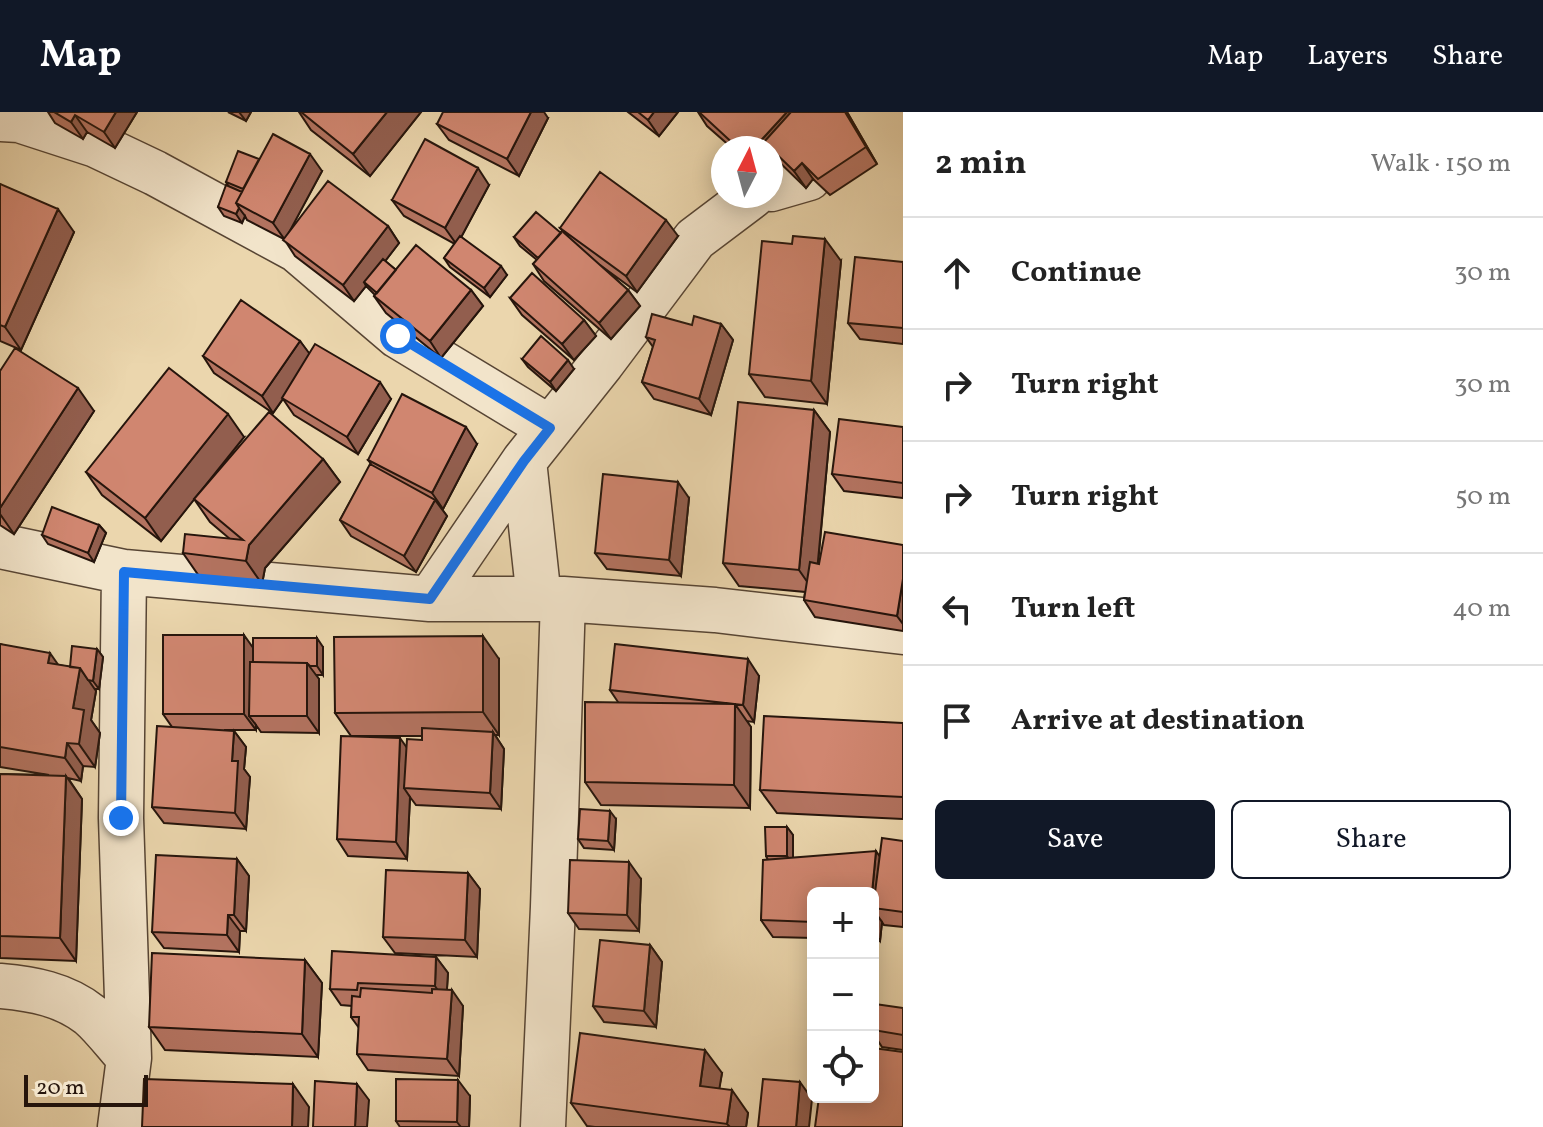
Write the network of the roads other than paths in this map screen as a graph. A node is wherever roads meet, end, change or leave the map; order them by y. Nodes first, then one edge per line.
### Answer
1 (0, 119) edge
2 (736, 208) edge
3 (537, 444) junction
4 (0, 546) edge
5 (124, 572) junction
6 (430, 599) junction
7 (551, 599) junction
8 (903, 632) edge
9 (0, 986) edge
10 (129, 1058) junction
11 (120, 1127) edge
12 (543, 1127) edge

1 - 3 street
2 - 3 street
3 - 6 street
3 - 7 street
4 - 5 street
5 - 6 street
5 - 10 street
6 - 7 street
7 - 8 street
7 - 12 street
9 - 10 street
10 - 11 street

